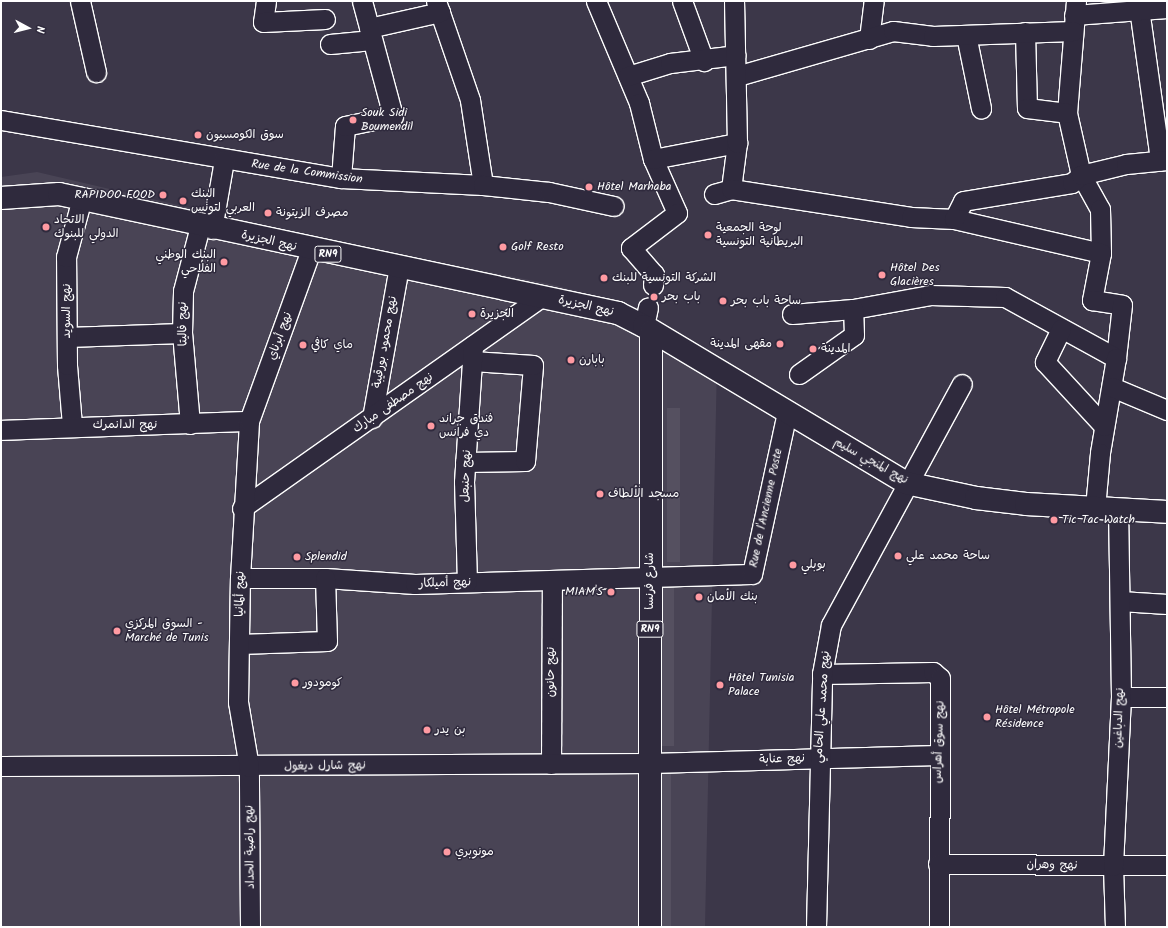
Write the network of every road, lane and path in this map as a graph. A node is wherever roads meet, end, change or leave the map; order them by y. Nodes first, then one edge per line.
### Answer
1 (80, 1) edge
2 (266, 1) edge
3 (362, 1) edge
4 (596, 1) edge
5 (682, 1) edge
6 (734, 1) edge
7 (874, 1) edge
8 (1138, 5) edge
9 (438, 6) edge
10 (1167, 8) edge
11 (1074, 15) edge
12 (325, 19) dead end
13 (1025, 32) junction
14 (370, 34) junction
15 (966, 34) junction
16 (869, 39) junction
17 (330, 44) dead end
18 (736, 55) junction
19 (704, 61) junction
20 (96, 72) dead end
21 (628, 76) junction
22 (736, 76) junction
23 (981, 108) dead end
24 (1066, 113) junction
25 (1, 120) edge
26 (737, 143) junction
27 (653, 159) junction
28 (224, 160) junction
29 (1163, 160) edge
30 (1081, 175) junction
31 (341, 178) junction
32 (483, 184) junction
33 (1, 198) edge
34 (82, 198) junction
35 (614, 206) dead end
36 (954, 219) junction
37 (206, 227) junction
38 (311, 250) junction
39 (1101, 253) junction
40 (399, 268) junction
41 (653, 285) dead end
42 (542, 296) junction
43 (853, 310) junction
44 (792, 314) dead end
45 (648, 321) junction
46 (1061, 329) junction
47 (182, 333) junction
48 (67, 337) junction
49 (473, 353) junction
50 (1116, 358) junction
51 (799, 374) dead end
52 (962, 384) dead end
53 (1112, 387) junction
54 (1167, 410) edge
55 (787, 412) junction
56 (372, 418) junction
57 (249, 421) junction
58 (190, 424) junction
59 (72, 425) junction
60 (1104, 426) junction
61 (1, 430) edge
62 (465, 462) junction
63 (906, 483) junction
64 (242, 508) junction
65 (1095, 508) junction
66 (1118, 509) junction
67 (1167, 512) edge
68 (650, 577) junction
69 (240, 578) junction
70 (325, 578) junction
71 (552, 580) junction
72 (467, 582) junction
73 (1120, 601) junction
74 (1167, 604) edge
75 (239, 644) junction
76 (822, 674) junction
77 (1121, 697) junction
78 (1167, 697) edge
79 (938, 755) junction
80 (818, 758) junction
81 (650, 763) junction
82 (551, 764) junction
83 (1, 766) edge
84 (249, 767) junction
85 (938, 864) junction
86 (1167, 865) edge
87 (1113, 866) junction
88 (250, 927) edge
89 (650, 927) edge
90 (816, 927) edge
91 (939, 927) edge
92 (1115, 927) edge

1 - 20 street
2 - 12 street
3 - 14 street
4 - 21 street
5 - 19 street
6 - 18 street
7 - 16 street
8 - 10 street
8 - 11 street
8 - 29 street
9 - 14 street
9 - 32 street
11 - 13 street
11 - 24 street
13 - 15 street
13 - 24 street
14 - 17 street
14 - 31 street
15 - 16 street
15 - 23 street
16 - 22 street
18 - 19 street
18 - 22 street
19 - 21 street
21 - 27 street
22 - 26 street
24 - 30 street
25 - 28 street, Rue de la Commission
26 - 27 street
26 - 36 street
27 - 41 street
28 - 31 street, Rue de la Commission
28 - 37 street, نهج فاليتا
29 - 30 street
30 - 36 street
30 - 39 street
31 - 32 street, Rue de la Commission
32 - 35 street, Rue de la Commission
33 - 34 main road, نهج الجزيرة / RN9
34 - 37 main road, نهج الجزيرة / RN9
34 - 48 street, نهج السويد
36 - 39 street
37 - 38 main road, نهج الجزيرة / RN9
37 - 47 street, نهج فاليتا
38 - 40 main road, نهج الجزيرة / RN9
38 - 57 street, نهج أبرناي
39 - 50 street
40 - 42 main road, نهج الجزيرة / RN9
40 - 56 street, نهج محمود بورقيبة
42 - 45 main road, نهج الجزيرة / RN9
42 - 49 street, نهج مصطفى مبارك
43 - 44 street
43 - 46 street
43 - 51 street
45 - 55 main road, نهج المنجي سليم
45 - 68 main road, شارع فرنسا / RN9
46 - 50 street
46 - 60 street
47 - 48 street
47 - 58 street, نهج فاليتا
48 - 59 street, نهج السويد
49 - 56 street, نهج مصطفى مبارك
49 - 62 street, نهج حنبعل
49 - 62 street
50 - 53 street
52 - 63 street, نهج محمد علي الحامي
53 - 54 street
53 - 60 street
55 - 63 main road, نهج المنجي سليم
55 - 68 street, Rue de l'Ancienne Poste
56 - 64 street, نهج مصطفى مبارك
57 - 58 street, نهج الدانمرك
57 - 64 street, نهج ألمانيا
58 - 59 street, نهج الدانمرك
59 - 61 street, نهج الدانمرك
60 - 65 street
62 - 72 street, نهج حنبعل
63 - 65 main road, نهج المنجي سليم
63 - 76 street, نهج محمد علي الحامي
64 - 69 street, نهج ألمانيا
65 - 66 main road, نهج المنجي سليم
66 - 67 main road, نهج المنجي سليم
66 - 73 street, نهج الدباغين
68 - 71 street, نهج أميلكار
68 - 81 main road, شارع فرنسا / RN9
69 - 70 street, نهج أميلكار
69 - 75 street, نهج ألمانيا
70 - 72 street, نهج أميلكار
70 - 75 street
71 - 72 street, نهج أميلكار
71 - 82 street, نهج حانون
73 - 74 street
73 - 77 street, نهج الدباغين
75 - 84 street, نهج ألمانيا
76 - 79 street, نهج سوق أهراس
76 - 80 street, نهج محمد علي الحامي
77 - 78 street
77 - 87 street, نهج الدباغين
79 - 80 street, نهج عنابة
79 - 85 street, نهج سوق أهراس
80 - 81 street, نهج عنابة
80 - 90 street, نهج محمد علي الحامي
81 - 82 street, نهج شارل ديغول
81 - 89 main road, شارع فرنسا / RN9
82 - 84 street, نهج شارل ديغول
83 - 84 street, نهج شارل ديغول
84 - 88 street, نهج راضية الحداد
85 - 87 street, نهج وهران
85 - 91 street, نهج سوق أهراس
86 - 87 street, نهج وهران
87 - 92 street, نهج الدباغين

